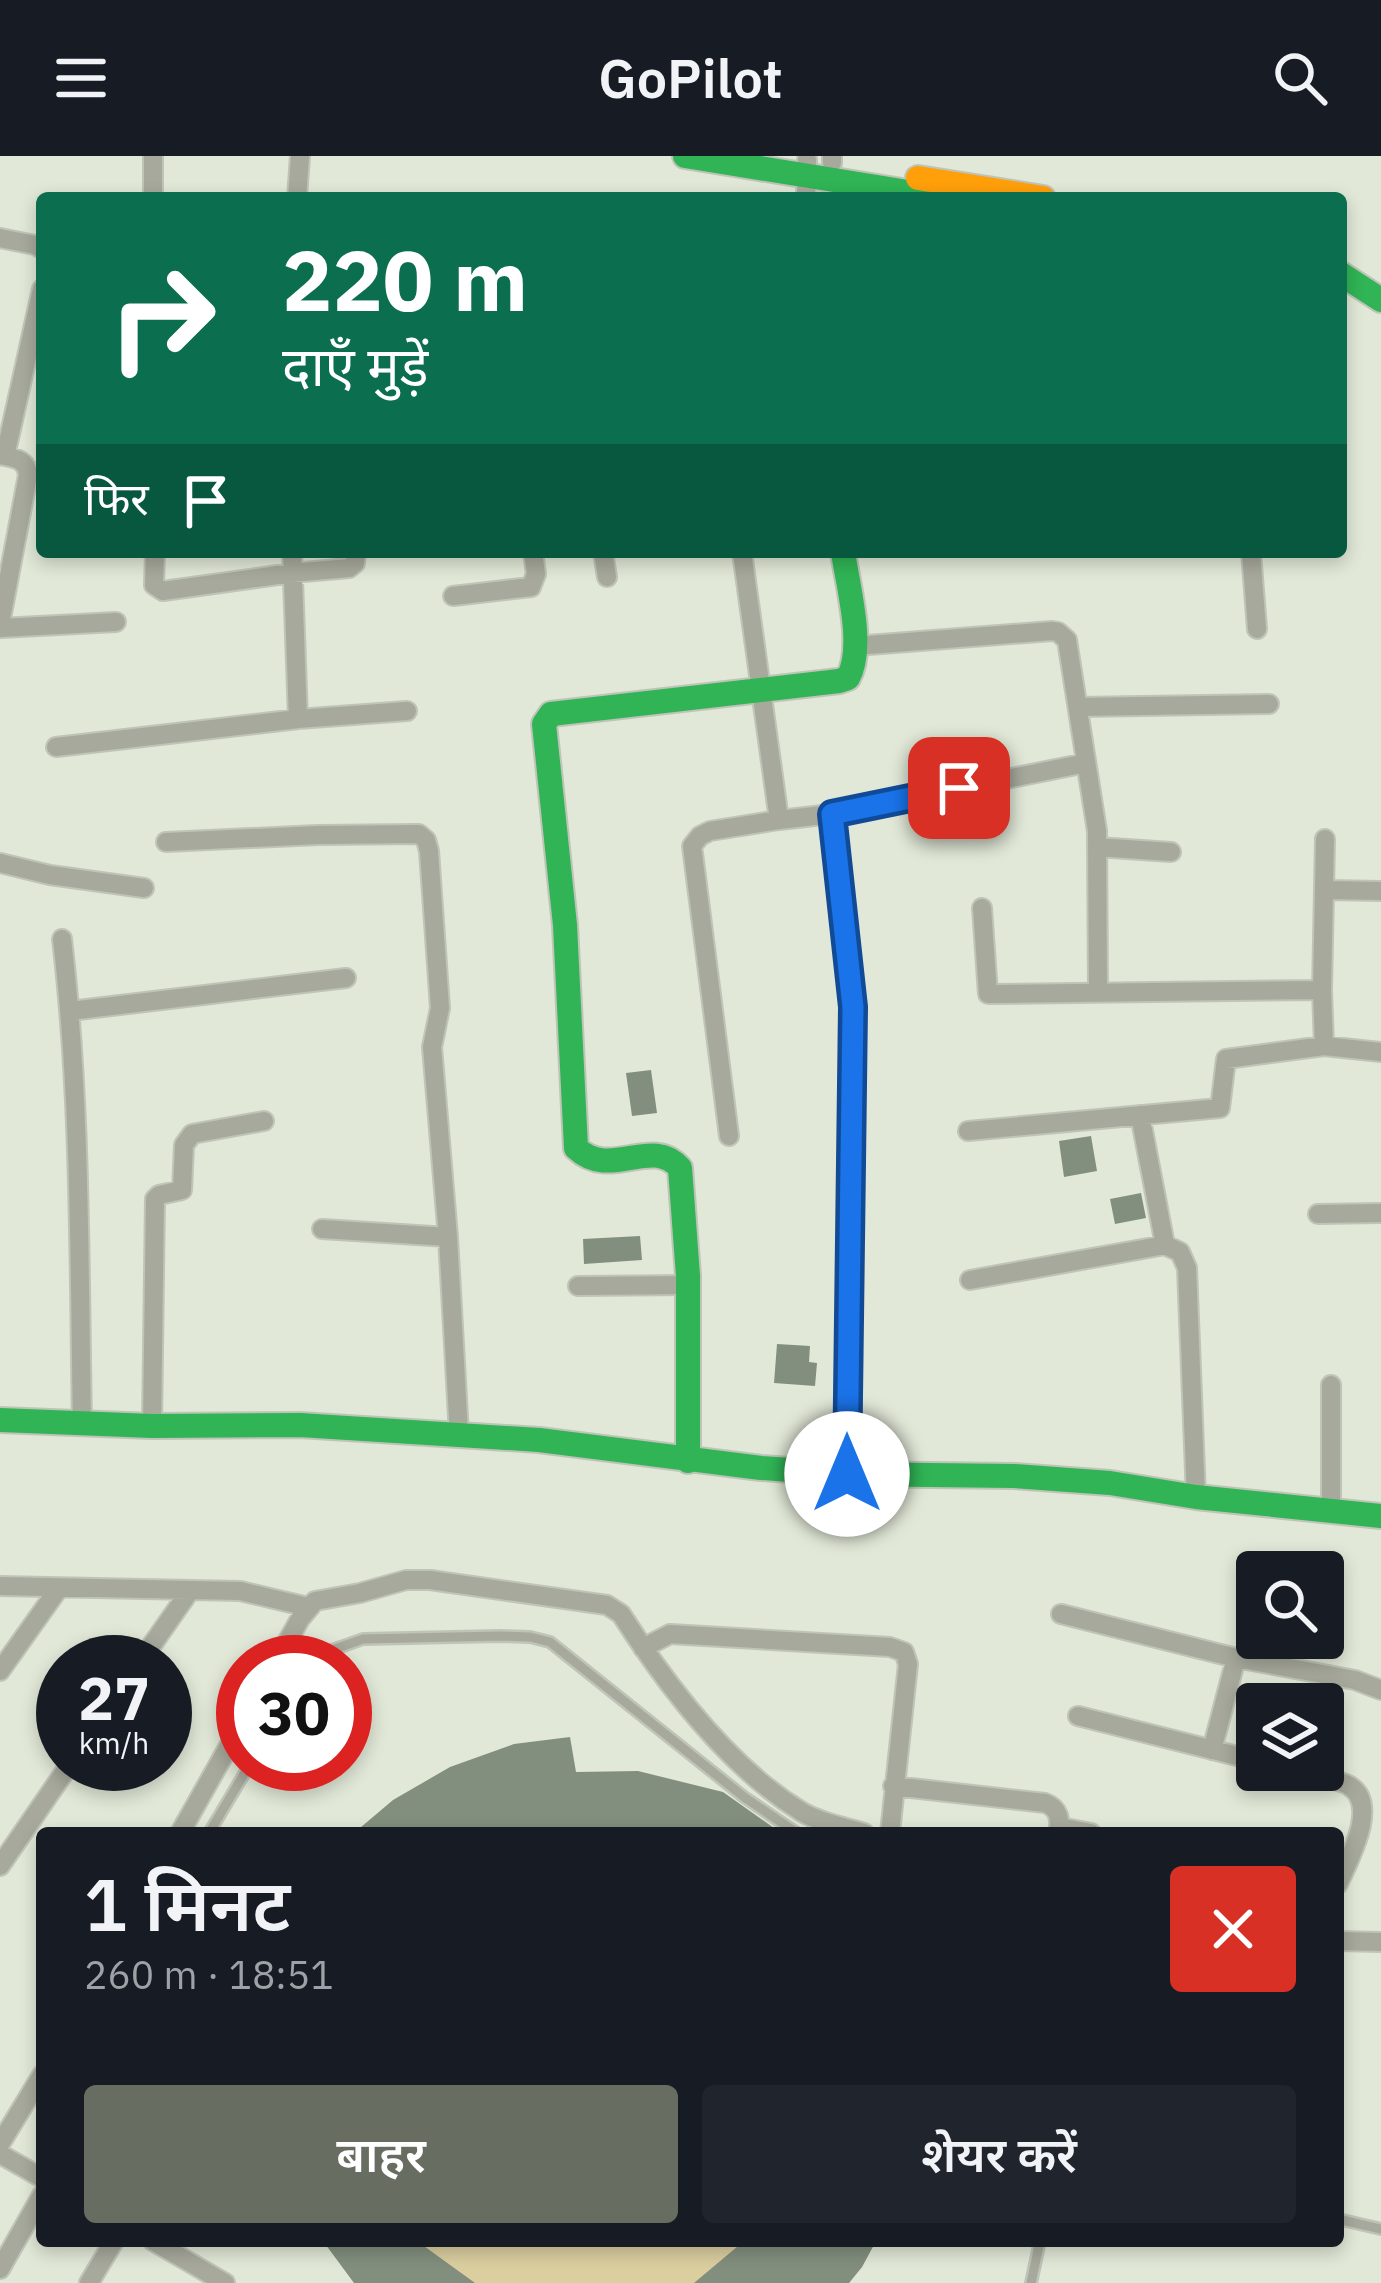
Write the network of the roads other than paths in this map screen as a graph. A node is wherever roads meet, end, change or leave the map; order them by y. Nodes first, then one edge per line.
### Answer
1 (153, 156) edge
2 (300, 156) edge
3 (685, 156) edge
4 (811, 168) edge
5 (153, 192) edge
6 (297, 192) edge
7 (918, 192) edge
8 (997, 192) edge
9 (0, 238) edge
10 (36, 246) edge
11 (1347, 259) edge
12 (1347, 278) edge
13 (1381, 279) edge
14 (1381, 299) edge
15 (36, 314) edge
16 (2, 456) edge
17 (155, 558) edge
18 (292, 558) edge
19 (355, 558) edge
20 (534, 558) edge
21 (604, 558) edge
22 (743, 558) edge
23 (844, 558) edge
24 (1251, 558) edge
25 (292, 573) junction
26 (607, 577) dead end
27 (453, 596) dead end
28 (116, 622) dead end
29 (0, 626) edge
30 (1257, 629) dead end
31 (854, 646) junction
32 (759, 689) junction
33 (1269, 704) dead end
34 (1079, 707) junction
35 (407, 711) dead end
36 (298, 719) junction
37 (56, 747) dead end
38 (1086, 763) junction
39 (832, 814) junction
40 (779, 820) junction
41 (1325, 839) dead end
42 (166, 842) dead end
43 (1097, 848) junction
44 (1172, 852) dead end
45 (0, 863) edge
46 (144, 889) dead end
47 (1326, 890) junction
48 (1381, 891) edge
49 (982, 908) dead end
50 (62, 939) dead end
51 (346, 978) dead end
52 (1322, 990) junction
53 (1098, 991) junction
54 (70, 1011) junction
55 (1324, 1046) junction
56 (1381, 1052) edge
57 (1140, 1115) junction
58 (264, 1121) dead end
59 (968, 1131) dead end
60 (729, 1136) dead end
61 (1381, 1213) edge
62 (1318, 1214) dead end
63 (322, 1228) dead end
64 (448, 1237) junction
65 (1165, 1245) junction
66 (970, 1280) dead end
67 (688, 1285) junction
68 (578, 1286) dead end
69 (1331, 1385) dead end
70 (0, 1420) edge
71 (82, 1424) junction
72 (152, 1426) junction
73 (459, 1435) junction
74 (688, 1461) junction
75 (847, 1474) junction
76 (1196, 1497) junction
77 (1331, 1510) junction
78 (1381, 1516) edge
79 (0, 1586) edge
80 (59, 1588) junction
81 (189, 1592) junction
82 (308, 1607) junction
83 (1060, 1614) dead end
84 (159, 1635) edge
85 (292, 1635) edge
86 (372, 1639) edge
87 (643, 1648) junction
88 (1236, 1658) joint
89 (1241, 1659) edge
90 (0, 1671) edge
91 (1381, 1690) edge
92 (1078, 1716) dead end
93 (1212, 1750) junction
94 (1236, 1756) edge
95 (216, 1769) edge
96 (1344, 1783) edge
97 (893, 1786) junction
98 (52, 1791) edge
99 (234, 1791) edge
100 (183, 1827) edge
101 (213, 1827) edge
102 (788, 1827) edge
103 (847, 1827) edge
104 (890, 1827) edge
105 (1059, 1827) edge
106 (0, 1867) edge
107 (1344, 1869) edge
108 (1344, 1940) edge
109 (1381, 1942) edge
110 (36, 2084) edge
111 (0, 2144) edge
112 (0, 2154) edge
113 (36, 2174) edge
114 (36, 2206) edge
115 (1344, 2220) edge
116 (1381, 2229) edge
117 (110, 2247) edge
118 (163, 2247) edge
119 (1039, 2247) edge
120 (0, 2269) edge
121 (89, 2283) edge
122 (225, 2283) edge
123 (1030, 2283) edge

1 - 5 street
2 - 6 street
3 - 4 street
4 - 7 street
4 - 8 street
9 - 10 street
11 - 13 street
12 - 14 street
15 - 16 street
16 - 29 street
17 - 25 street
18 - 25 street
19 - 25 street
20 - 27 street
21 - 26 street
22 - 32 street
23 - 31 street
24 - 30 street
25 - 36 street
28 - 29 street
31 - 32 street
31 - 34 street
32 - 40 street
32 - 67 street
33 - 34 street
34 - 38 street
35 - 36 street
36 - 37 street
38 - 39 street
38 - 43 street
39 - 40 street
39 - 75 street
40 - 60 street
41 - 47 street
42 - 64 street
43 - 44 street
43 - 53 street
45 - 46 street
47 - 48 street
47 - 52 street
49 - 53 street
50 - 54 street
51 - 54 street
52 - 53 street
52 - 55 street
54 - 71 street
55 - 56 street
55 - 57 street
57 - 59 street
57 - 65 street
58 - 72 street
61 - 62 street
63 - 64 street
64 - 73 street
65 - 66 street
65 - 76 street
67 - 68 street
67 - 74 street
69 - 77 street
70 - 71 street
71 - 72 street
72 - 73 street
73 - 74 street
74 - 75 street
75 - 76 street
76 - 77 street
77 - 78 street
79 - 80 street
80 - 81 street
80 - 90 street
81 - 82 street
81 - 84 street
82 - 85 street
82 - 87 street
83 - 88 street
86 - 102 lane
87 - 97 street
87 - 103 street
88 - 93 street
89 - 91 street
92 - 93 street
93 - 94 street
95 - 100 street
96 - 107 street
97 - 104 street
97 - 105 street
98 - 106 street
99 - 101 lane
108 - 109 street
110 - 111 street
112 - 113 street
114 - 120 street
115 - 116 lane
117 - 121 street
118 - 122 street
119 - 123 lane

